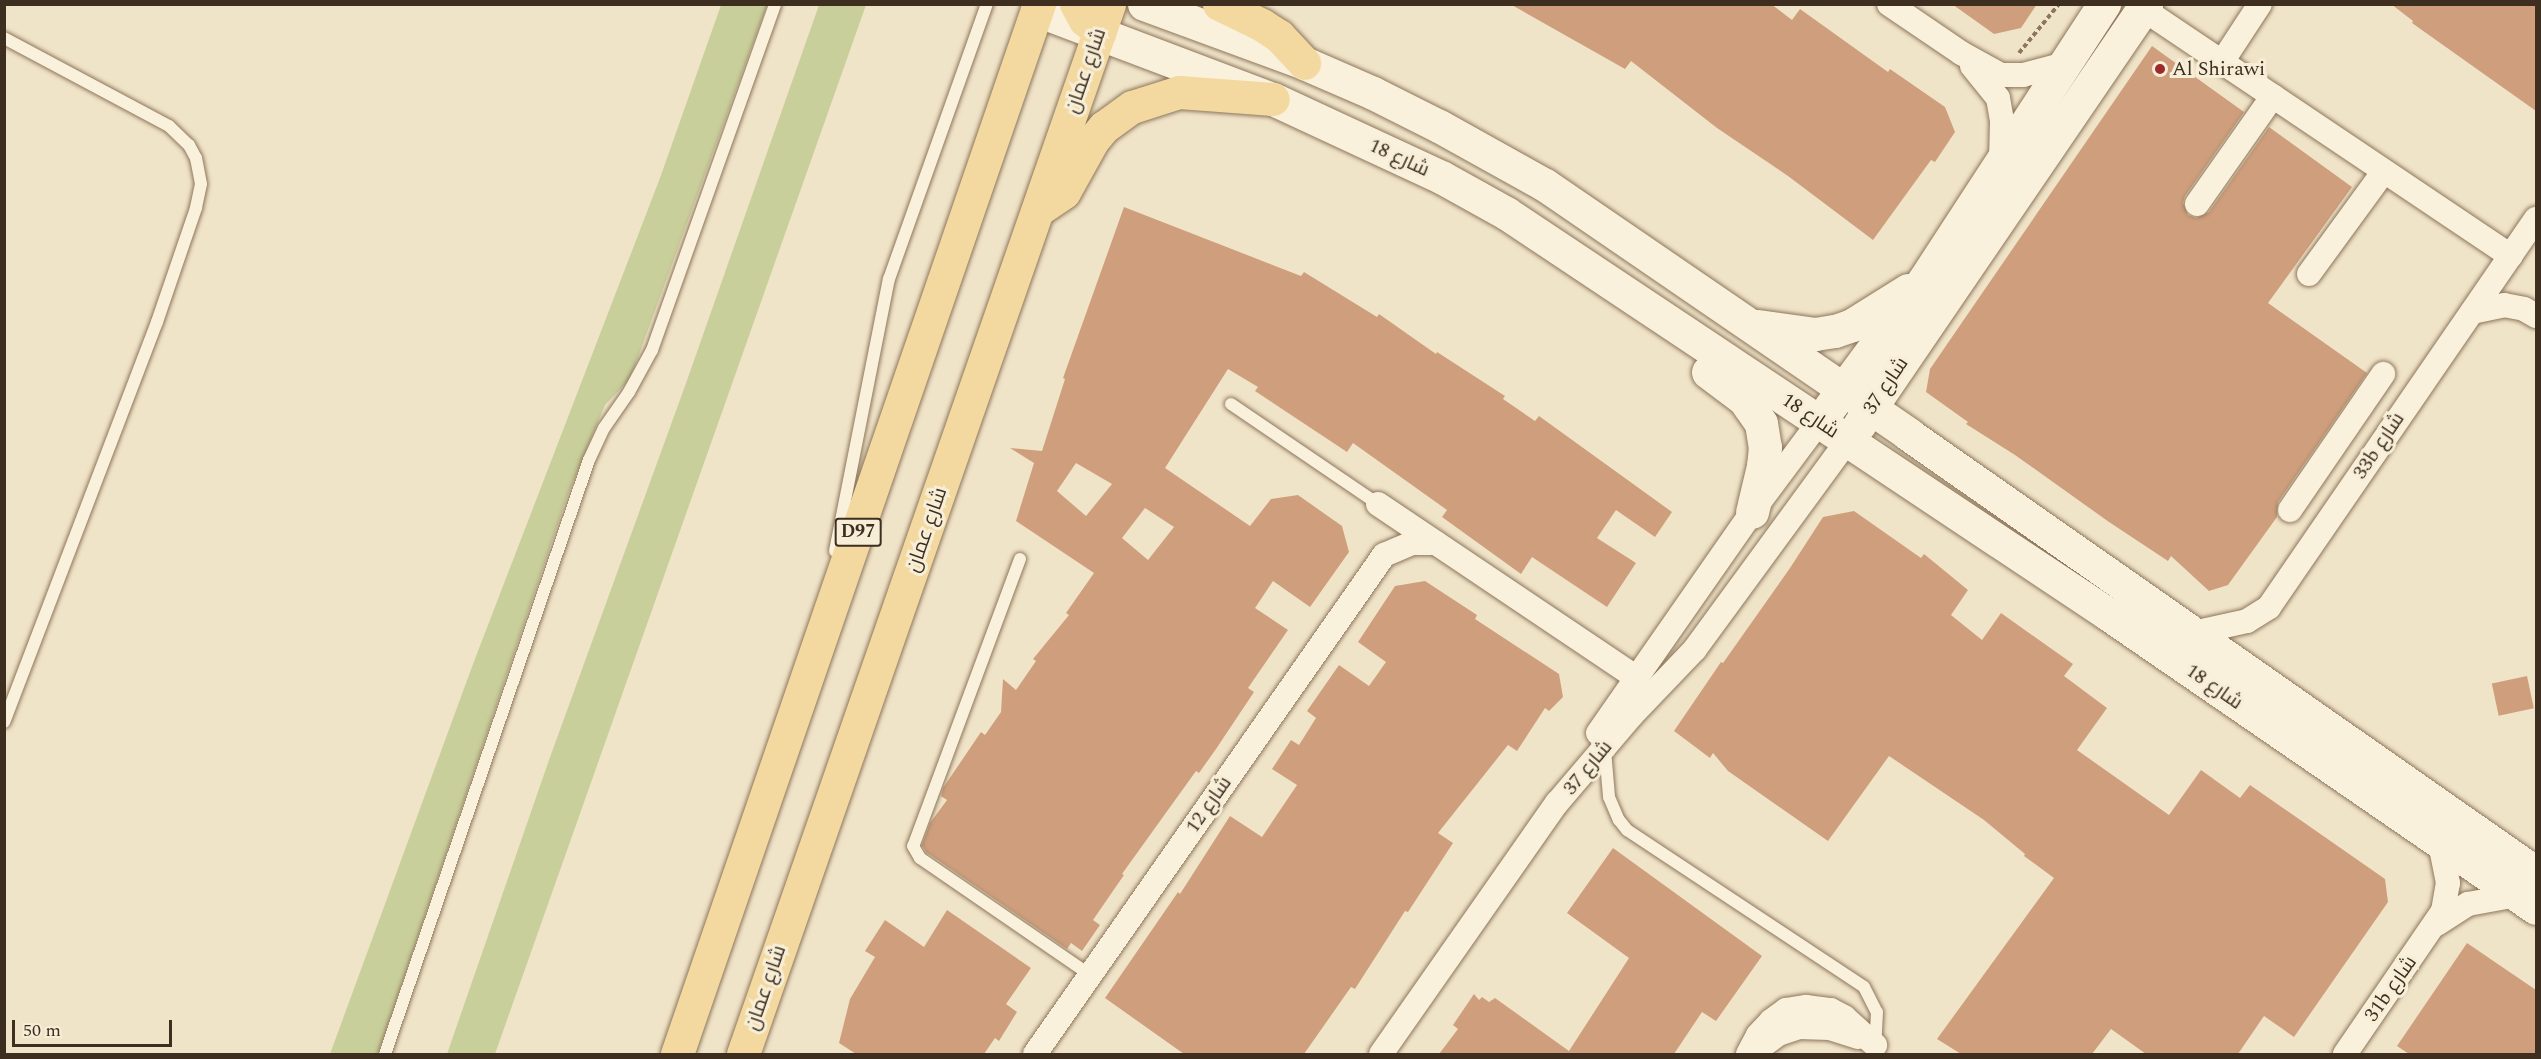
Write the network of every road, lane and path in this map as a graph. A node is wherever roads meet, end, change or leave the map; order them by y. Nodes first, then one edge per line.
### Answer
1 (774, 4) edge
2 (987, 4) edge
3 (1076, 4) edge
4 (1144, 4) edge
5 (1219, 4) edge
6 (1889, 4) edge
7 (2104, 4) edge
8 (2260, 4) edge
9 (1038, 7) edge
10 (2144, 7) edge
11 (1105, 18) edge
12 (4, 38) edge
13 (1961, 53) junction
14 (2222, 62) junction
15 (1304, 63) junction
16 (2065, 64) junction
17 (2273, 96) junction
18 (1272, 99) junction
19 (2001, 163) junction
20 (2384, 171) junction
21 (2197, 204) dead end
22 (1037, 210) junction
23 (2536, 219) edge
24 (2511, 256) junction
25 (2309, 274) dead end
26 (1924, 280) junction
27 (2472, 312) junction
28 (2536, 316) edge
29 (1747, 324) junction
30 (1689, 335) junction
31 (2383, 374) dead end
32 (1843, 390) junction
33 (1231, 404) dead end
34 (1871, 409) junction
35 (1819, 422) junction
36 (1847, 441) junction
37 (2337, 441) junction
38 (2367, 462) junction
39 (1378, 504) junction
40 (2290, 510) dead end
41 (1752, 512) junction
42 (1436, 543) junction
43 (1384, 555) junction
44 (1020, 559) dead end
45 (2193, 633) junction
46 (819, 646) junction
47 (1637, 678) junction
48 (4, 722) edge
49 (1605, 748) junction
50 (1557, 803) junction
51 (2440, 843) junction
52 (2530, 892) edge
53 (2437, 924) junction
54 (1090, 975) junction
55 (1882, 1050) edge
56 (385, 1054) edge
57 (677, 1054) edge
58 (743, 1054) edge
59 (1035, 1054) edge
60 (1382, 1054) edge
61 (1748, 1054) edge
62 (1753, 1054) edge
63 (2345, 1054) edge

1 - 56 lane
2 - 46 lane
3 - 11 main road
4 - 15 street, شارع 18
5 - 15 main road
6 - 13 street
7 - 16 street, شارع 37
8 - 14 street
9 - 11 street, شارع 18
9 - 46 main road, D97
10 - 14 street
10 - 34 street, شارع 37
11 - 18 street, شارع 18
11 - 22 main road, شارع عمان
12 - 48 lane
13 - 16 street
13 - 19 street
14 - 17 street
15 - 29 street, شارع 18
16 - 19 street, شارع 37
17 - 20 street
17 - 21 street
18 - 22 main road
18 - 30 street, شارع 18
19 - 26 street, شارع 37
20 - 24 street
20 - 25 street
22 - 58 main road, شارع عمان
23 - 24 street, 33b شارع
24 - 27 street, 33b شارع
26 - 29 street
26 - 32 street, شارع 37
27 - 28 street
27 - 38 street, 33b شارع
29 - 32 street, شارع 18
30 - 35 street, شارع 18
30 - 41 street
31 - 37 street
32 - 34 street, شارع 18
32 - 35 street, شارع 37
33 - 39 lane
34 - 36 street, شارع 37
34 - 45 street, شارع 18
35 - 36 street, شارع 18
35 - 41 street, شارع 37
36 - 49 street, شارع 37
36 - 51 street, شارع 18
37 - 38 street
37 - 40 street
38 - 45 street, 33b شارع
39 - 42 street
39 - 43 street
41 - 47 street, شارع 37
42 - 43 street
42 - 47 street
43 - 54 street, شارع 12
44 - 54 lane
45 - 52 street, شارع 18
46 - 57 main road, D97
47 - 50 street, شارع 37
49 - 50 street, شارع 37
49 - 55 lane
50 - 60 street, شارع 37
51 - 52 street, شارع 18
51 - 53 street, 31b شارع
52 - 53 street, 31b شارع
53 - 63 street, 31b شارع
54 - 59 street, شارع 12
55 - 61 street
55 - 62 street

